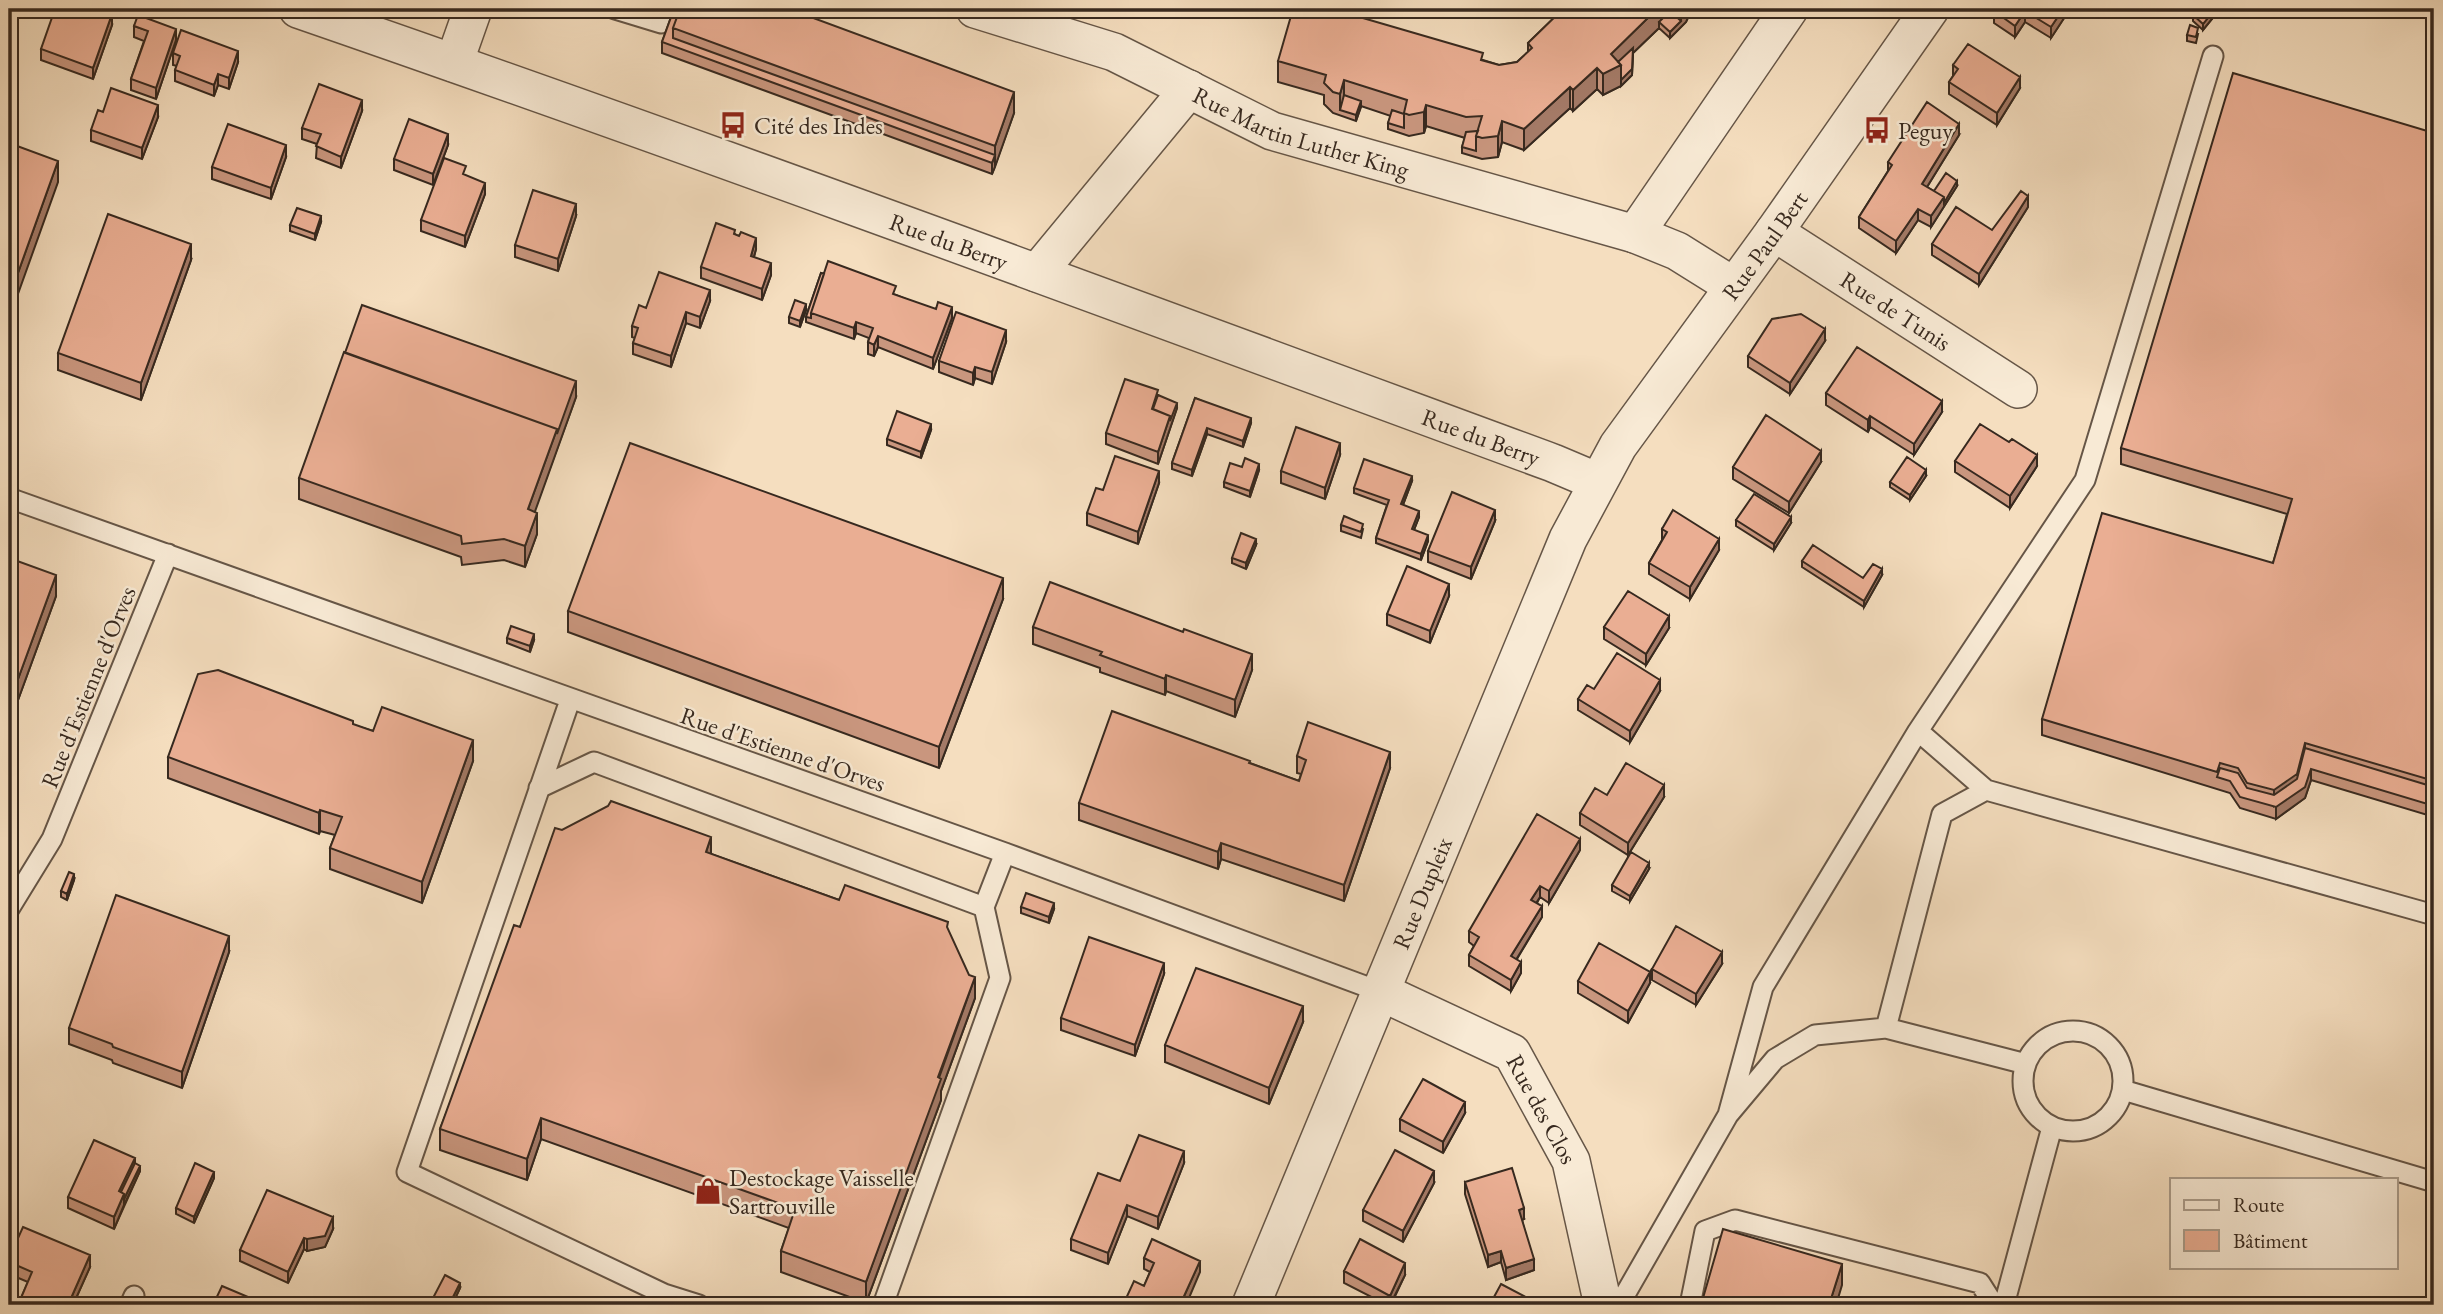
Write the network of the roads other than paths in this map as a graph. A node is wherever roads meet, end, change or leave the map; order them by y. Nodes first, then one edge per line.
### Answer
1 (298, 9) edge
2 (473, 9) edge
3 (615, 9) edge
4 (975, 9) edge
5 (1789, 9) edge
6 (1930, 9) edge
7 (661, 23) dead end
8 (2213, 56) dead end
9 (454, 63) junction
10 (1189, 89) junction
11 (1774, 232) junction
12 (1634, 234) junction
13 (1037, 273) junction
14 (1733, 286) junction
15 (2018, 389) dead end
16 (1598, 482) junction
17 (9, 498) edge
18 (168, 554) junction
19 (570, 700) junction
20 (1918, 731) junction
21 (540, 788) junction
22 (1986, 790) junction
23 (1005, 853) junction
24 (984, 907) junction
25 (9, 909) edge
26 (2434, 915) edge
27 (1381, 992) junction
28 (1886, 1028) junction
29 (2026, 1064) junction
30 (2123, 1090) junction
31 (1728, 1115) junction
32 (2052, 1127) junction
33 (2434, 1182) edge
34 (699, 1305) edge
35 (883, 1305) edge
36 (1251, 1305) edge
37 (1603, 1305) edge
38 (1619, 1305) edge
39 (1690, 1305) edge
40 (1994, 1305) edge
41 (2004, 1305) edge

1 - 9 street, Rue du Berry
2 - 9 street
3 - 7 lane
4 - 10 street, Rue Martin Luther King
5 - 12 street
6 - 11 street, Rue Paul Bert
8 - 20 lane
9 - 13 street, Rue du Berry
10 - 12 street, Rue Martin Luther King
10 - 13 street
11 - 14 street, Rue Paul Bert
11 - 15 street, Rue de Tunis
12 - 14 street, Rue Martin Luther King
13 - 16 street, Rue du Berry
14 - 16 street, Rue Paul Bert
16 - 27 street, Rue Dupleix
17 - 18 lane, Rue d'Estienne d'Orves
18 - 19 lane, Rue d'Estienne d'Orves
18 - 25 lane, Rue d'Estienne d'Orves
19 - 21 lane
19 - 23 lane, Rue d'Estienne d'Orves
20 - 22 lane
20 - 31 lane
21 - 24 lane
21 - 34 lane
22 - 26 lane
22 - 28 lane
23 - 24 lane
23 - 27 lane, Rue d'Estienne d'Orves
24 - 35 lane
27 - 36 street, Rue Dupleix
27 - 37 street, Rue des Clos
28 - 29 lane
28 - 31 lane
29 - 30 lane
29 - 32 lane
30 - 32 lane
30 - 33 lane
31 - 38 lane
32 - 41 lane
39 - 40 lane

